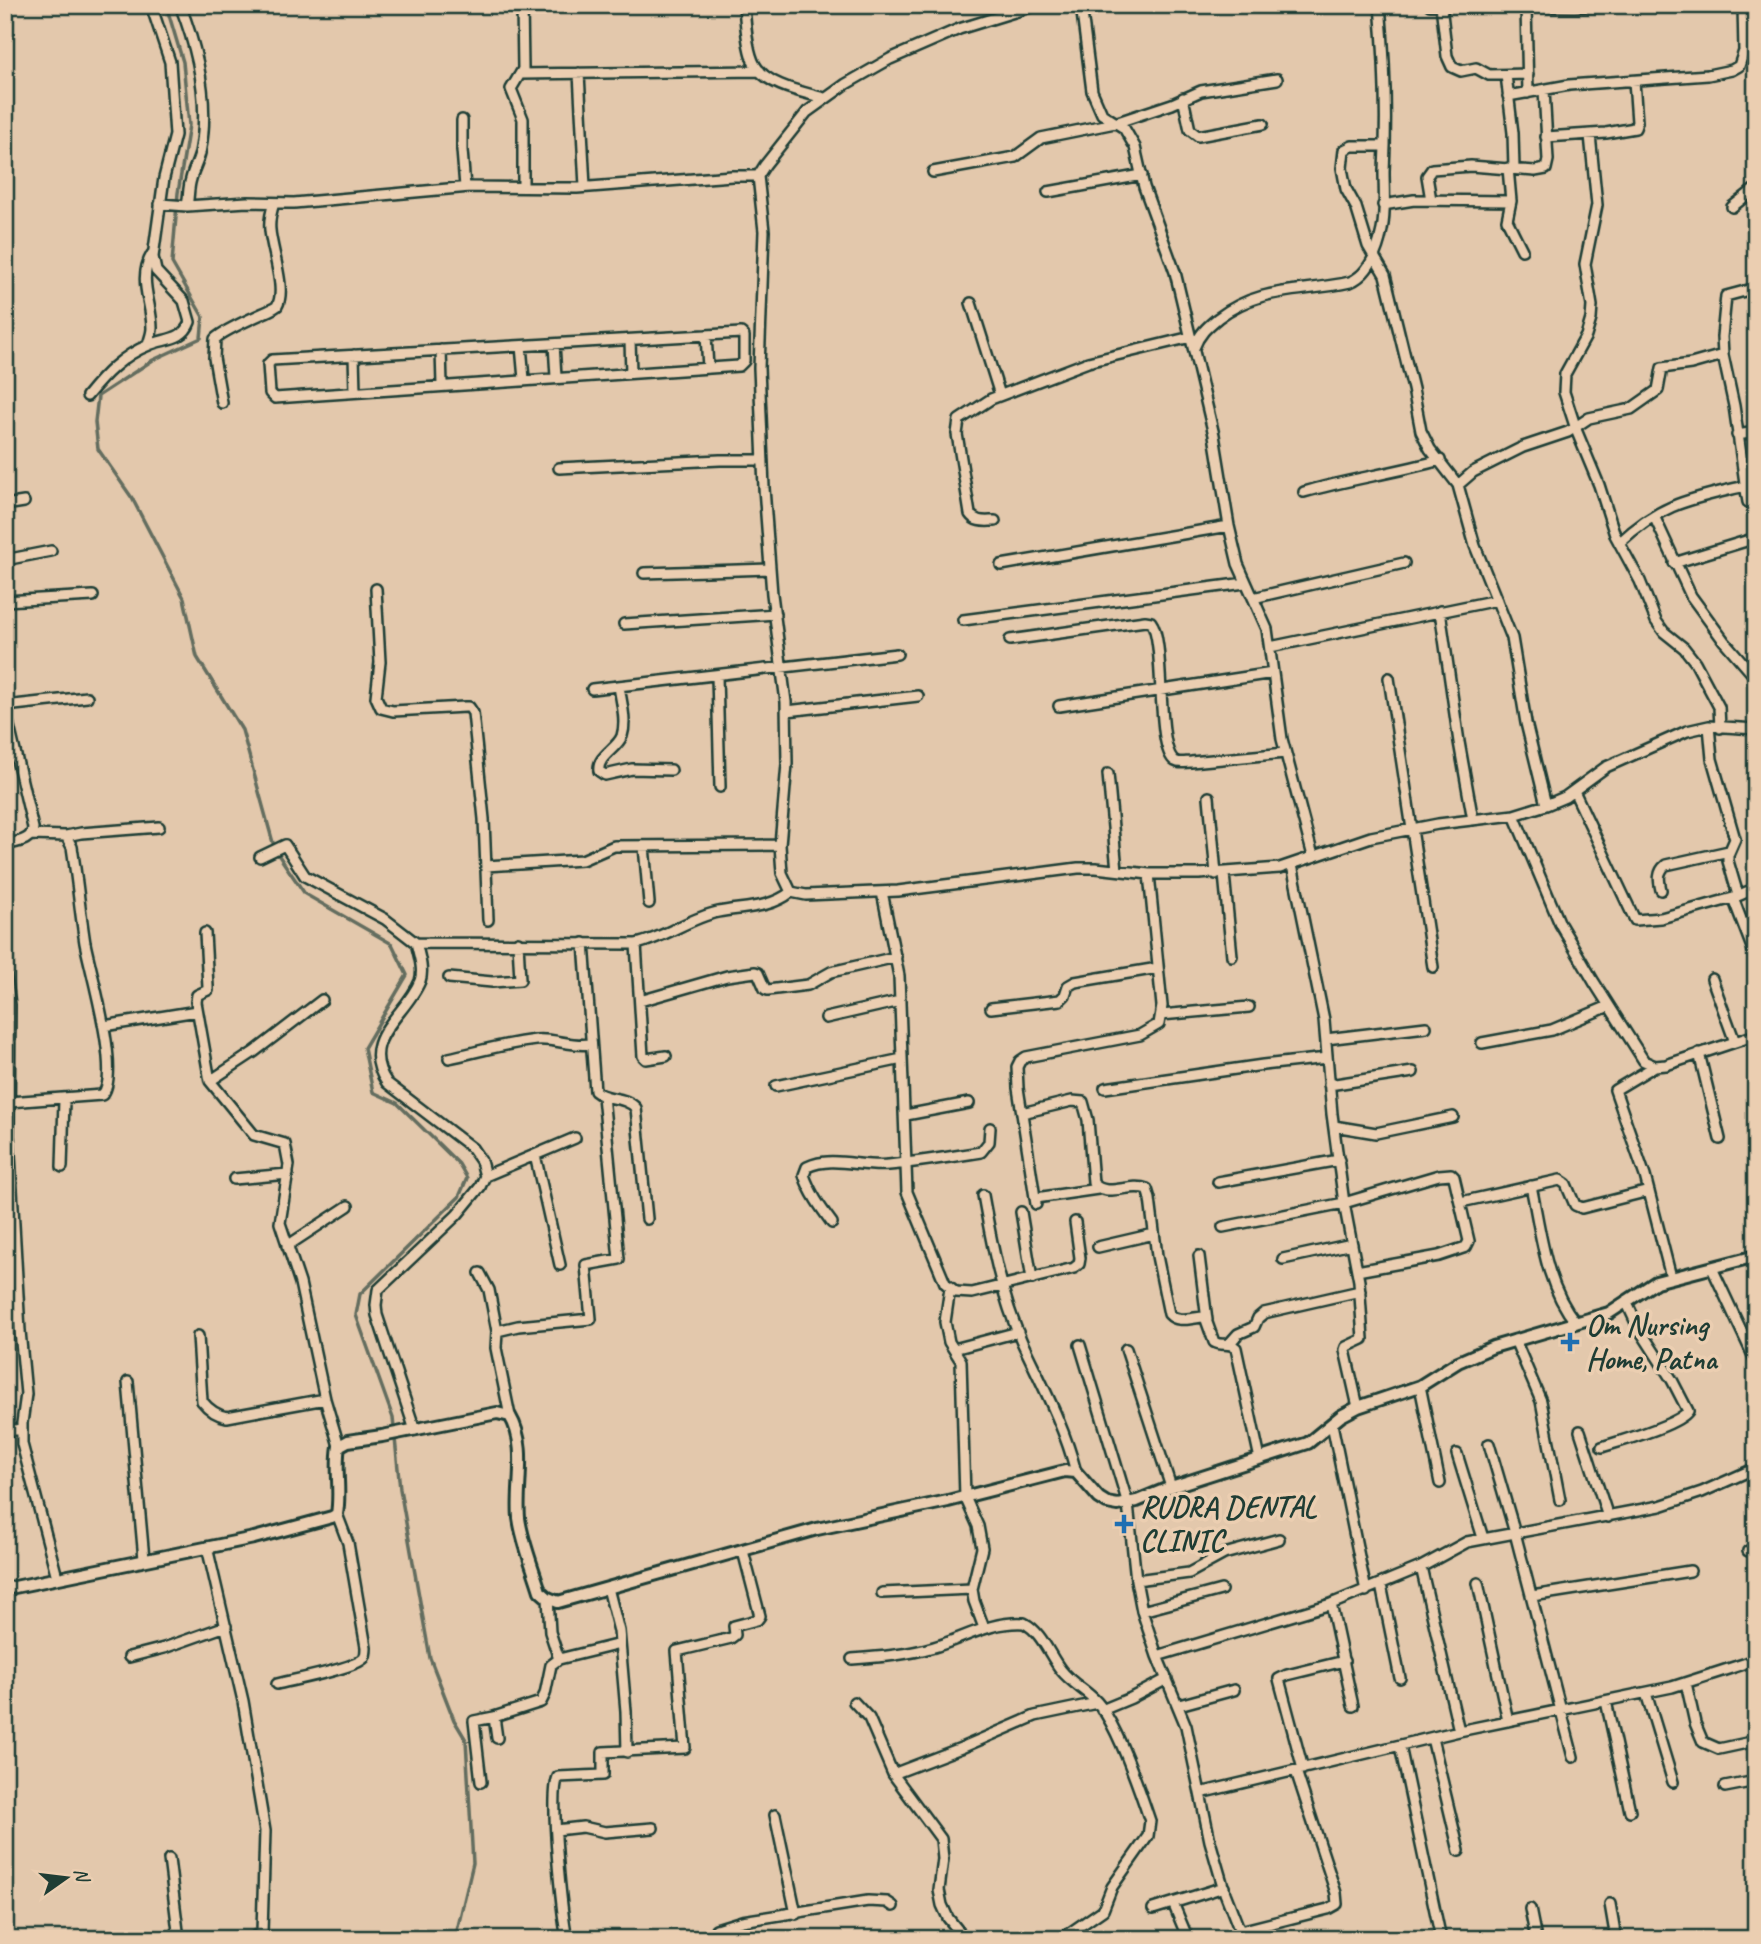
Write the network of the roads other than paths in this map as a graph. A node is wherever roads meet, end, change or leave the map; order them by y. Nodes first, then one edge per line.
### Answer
1 (151, 5) edge
2 (180, 5) edge
3 (522, 5) edge
4 (744, 5) edge
5 (997, 5) edge
6 (1037, 5) edge
7 (1081, 5) edge
8 (1380, 5) edge
9 (1430, 5) edge
10 (1441, 5) edge
11 (1622, 5) edge
12 (1743, 5) edge
13 (1526, 6) edge
14 (1000, 16) junction
15 (760, 71) junction
16 (579, 73) junction
17 (520, 74) junction
18 (1528, 74) junction
19 (1506, 75) junction
20 (1278, 79) dead end
21 (1634, 81) junction
22 (1544, 90) junction
23 (1528, 93) junction
24 (1508, 96) junction
25 (824, 98) junction
26 (1182, 98) junction
27 (463, 120) dead end
28 (1115, 122) junction
29 (1264, 124) dead end
30 (1590, 135) junction
31 (1546, 137) junction
32 (1385, 146) junction
33 (1511, 168) junction
34 (933, 172) dead end
35 (1142, 175) junction
36 (758, 176) junction
37 (465, 187) junction
38 (523, 187) junction
39 (585, 187) junction
40 (1756, 188) edge
41 (1048, 192) dead end
42 (1431, 200) junction
43 (1511, 201) junction
44 (274, 203) junction
45 (162, 205) junction
46 (1384, 205) junction
47 (186, 206) junction
48 (1732, 207) dead end
49 (155, 250) junction
50 (1522, 250) dead end
51 (1374, 256) junction
52 (1756, 288) edge
53 (971, 303) dead end
54 (706, 335) junction
55 (1191, 337) junction
56 (630, 340) junction
57 (554, 344) junction
58 (148, 345) junction
59 (522, 346) junction
60 (1194, 348) junction
61 (441, 350) junction
62 (744, 350) junction
63 (760, 350) junction
64 (354, 355) junction
65 (1723, 355) junction
66 (708, 368) junction
67 (631, 373) junction
68 (556, 377) junction
69 (524, 379) junction
70 (442, 385) junction
71 (355, 392) junction
72 (87, 396) dead end
73 (1000, 396) junction
74 (222, 403) dead end
75 (1576, 428) junction
76 (1756, 432) edge
77 (1737, 435) junction
78 (763, 460) junction
79 (1440, 460) junction
80 (559, 468) dead end
81 (1458, 485) junction
82 (1745, 486) junction
83 (1304, 492) dead end
84 (24, 502) dead end
85 (5, 505) edge
86 (1756, 506) edge
87 (1654, 516) junction
88 (995, 521) dead end
89 (1229, 526) junction
90 (1756, 538) edge
91 (1619, 543) junction
92 (51, 551) dead end
93 (5, 560) edge
94 (1404, 563) dead end
95 (1674, 564) junction
96 (1001, 565) dead end
97 (770, 569) junction
98 (644, 573) dead end
99 (1245, 583) junction
100 (376, 589) dead end
101 (93, 596) dead end
102 (1253, 598) junction
103 (1497, 600) junction
104 (5, 601) edge
105 (1440, 611) junction
106 (775, 614) junction
107 (963, 620) dead end
108 (624, 624) dead end
109 (1010, 640) dead end
110 (1270, 647) junction
111 (897, 654) dead end
112 (783, 669) junction
113 (1273, 673) junction
114 (717, 676) junction
115 (1389, 678) dead end
116 (1756, 678) edge
117 (619, 686) junction
118 (592, 689) dead end
119 (1160, 691) junction
120 (918, 696) dead end
121 (87, 697) dead end
122 (1059, 706) dead end
123 (5, 707) edge
124 (787, 711) junction
125 (1709, 726) junction
126 (1720, 728) junction
127 (1756, 729) edge
128 (1285, 752) junction
129 (671, 770) dead end
130 (1108, 774) dead end
131 (720, 786) dead end
132 (1574, 791) junction
133 (1209, 797) dead end
134 (1546, 805) junction
135 (1514, 815) junction
136 (1473, 820) junction
137 (159, 827) dead end
138 (1413, 828) junction
139 (32, 835) junction
140 (66, 836) junction
141 (5, 845) edge
142 (780, 845) junction
143 (644, 846) junction
144 (1729, 851) junction
145 (262, 855) dead end
146 (1313, 856) junction
147 (1292, 865) junction
148 (486, 866) junction
149 (1117, 870) junction
150 (1149, 874) junction
151 (1220, 874) junction
152 (1756, 888) edge
153 (1661, 890) dead end
154 (791, 892) junction
155 (882, 892) junction
156 (1735, 897) junction
157 (649, 904) dead end
158 (488, 920) dead end
159 (205, 933) dead end
160 (1752, 941) edge
161 (518, 942) junction
162 (416, 943) junction
163 (584, 943) junction
164 (636, 944) junction
165 (1232, 956) dead end
166 (896, 957) junction
167 (1756, 958) edge
168 (5, 967) edge
169 (1433, 967) dead end
170 (1158, 968) junction
171 (449, 978) dead end
172 (1712, 979) dead end
173 (322, 1000) dead end
174 (640, 1001) junction
175 (900, 1001) junction
176 (1609, 1006) junction
177 (1249, 1007) dead end
178 (991, 1008) dead end
179 (197, 1011) junction
180 (1161, 1015) junction
181 (826, 1018) dead end
182 (104, 1026) junction
183 (1426, 1027) dead end
184 (1756, 1035) edge
185 (1326, 1039) junction
186 (1735, 1042) junction
187 (1482, 1043) dead end
188 (590, 1044) junction
189 (1699, 1053) junction
190 (666, 1056) dead end
191 (449, 1058) dead end
192 (1327, 1058) junction
193 (902, 1059) junction
194 (1655, 1066) junction
195 (1413, 1072) dead end
196 (211, 1081) junction
197 (1329, 1085) junction
198 (776, 1086) dead end
199 (1105, 1088) dead end
200 (7, 1090) edge
201 (603, 1096) junction
202 (64, 1100) junction
203 (9, 1102) junction
204 (969, 1104) dead end
205 (1022, 1113) junction
206 (906, 1115) junction
207 (1453, 1117) dead end
208 (1334, 1126) junction
209 (990, 1128) dead end
210 (575, 1138) dead end
211 (1720, 1139) dead end
212 (535, 1155) junction
213 (1339, 1160) junction
214 (906, 1163) junction
215 (62, 1167) dead end
216 (288, 1174) junction
217 (485, 1176) junction
218 (234, 1179) dead end
219 (1218, 1182) dead end
220 (1531, 1186) junction
221 (1098, 1189) junction
222 (1649, 1191) junction
223 (983, 1195) dead end
224 (1461, 1202) junction
225 (1344, 1203) junction
226 (348, 1206) dead end
227 (1021, 1212) dead end
228 (647, 1220) dead end
229 (1075, 1222) dead end
230 (832, 1223) dead end
231 (1223, 1227) dead end
232 (1154, 1234) junction
233 (1352, 1244) junction
234 (287, 1246) junction
235 (1098, 1247) dead end
236 (1199, 1256) dead end
237 (1756, 1256) edge
238 (1283, 1259) dead end
239 (560, 1265) dead end
240 (1712, 1268) junction
241 (1357, 1270) junction
242 (480, 1273) dead end
243 (1671, 1277) junction
244 (1032, 1279) junction
245 (1003, 1287) junction
246 (950, 1288) junction
247 (1360, 1291) junction
248 (1626, 1301) junction
249 (1207, 1320) junction
250 (1576, 1323) junction
251 (497, 1331) junction
252 (1018, 1332) junction
253 (198, 1336) dead end
254 (1515, 1340) junction
255 (1229, 1344) junction
256 (1080, 1345) dead end
257 (954, 1349) junction
258 (1126, 1349) dead end
259 (1756, 1362) edge
260 (128, 1381) dead end
261 (1420, 1386) junction
262 (326, 1399) junction
263 (1358, 1407) junction
264 (509, 1416) junction
265 (1332, 1424) junction
266 (22, 1429) junction
267 (413, 1430) junction
268 (5, 1431) edge
269 (1580, 1431) dead end
270 (1489, 1444) dead end
271 (339, 1446) junction
272 (1602, 1447) dead end
273 (1457, 1454) dead end
274 (1260, 1459) junction
275 (1756, 1468) edge
276 (1076, 1472) junction
277 (1440, 1483) dead end
278 (1171, 1487) junction
279 (965, 1497) junction
280 (1560, 1500) dead end
281 (1128, 1504) junction
282 (337, 1514) junction
283 (1608, 1517) junction
284 (1515, 1533) junction
285 (1483, 1538) junction
286 (1279, 1539) dead end
287 (207, 1547) junction
288 (743, 1551) junction
289 (144, 1559) junction
290 (1421, 1567) junction
291 (1690, 1571) dead end
292 (57, 1577) junction
293 (1136, 1580) junction
294 (1478, 1583) dead end
295 (1381, 1585) junction
296 (608, 1588) junction
297 (5, 1589) edge
298 (972, 1589) junction
299 (1222, 1590) dead end
300 (1366, 1591) junction
301 (882, 1593) dead end
302 (1532, 1595) junction
303 (548, 1598) junction
304 (1331, 1604) junction
305 (1142, 1611) junction
306 (226, 1626) junction
307 (984, 1628) junction
308 (620, 1644) junction
309 (1157, 1656) junction
310 (128, 1657) dead end
311 (559, 1659) junction
312 (852, 1659) dead end
313 (1756, 1660) edge
314 (1344, 1661) junction
315 (1400, 1678) dead end
316 (1167, 1679) junction
317 (1686, 1683) junction
318 (278, 1684) dead end
319 (1234, 1690) dead end
320 (1646, 1693) junction
321 (1606, 1701) junction
322 (854, 1702) dead end
323 (1179, 1705) junction
324 (1100, 1706) junction
325 (1353, 1706) dead end
326 (1562, 1710) junction
327 (494, 1717) junction
328 (1508, 1721) junction
329 (1459, 1731) junction
330 (497, 1738) dead end
331 (1432, 1738) junction
332 (1756, 1741) edge
333 (1400, 1746) junction
334 (627, 1752) junction
335 (1573, 1757) dead end
336 (1299, 1770) junction
337 (893, 1774) junction
338 (1756, 1781) edge
339 (481, 1782) dead end
340 (1673, 1782) dead end
341 (1725, 1787) dead end
342 (1200, 1793) junction
343 (1630, 1811) dead end
344 (775, 1815) dead end
345 (653, 1828) dead end
346 (556, 1829) junction
347 (1459, 1851) dead end
348 (169, 1859) dead end
349 (1224, 1887) junction
350 (1173, 1903) junction
351 (1611, 1904) dead end
352 (892, 1906) dead end
353 (1153, 1909) dead end
354 (1530, 1909) dead end
355 (796, 1914) junction
356 (1241, 1935) edge
357 (261, 1937) edge
358 (179, 1939) edge
359 (228, 1939) edge
360 (567, 1939) edge
361 (715, 1939) edge
362 (965, 1939) edge
363 (1061, 1939) edge
364 (1188, 1939) edge
365 (1441, 1939) edge
366 (1536, 1939) edge
367 (1616, 1939) edge

1 - 45 street
2 - 47 street
3 - 17 street
4 - 15 street
5 - 14 street
6 - 14 street
7 - 28 street
8 - 32 street
9 - 10 street
10 - 13 street
10 - 19 street
11 - 13 street
12 - 21 street
13 - 18 street
14 - 25 street
15 - 16 street
15 - 25 street
16 - 17 street
16 - 39 street
17 - 38 street
18 - 19 street
18 - 23 street
19 - 24 street
20 - 26 street
21 - 22 street
21 - 30 street
22 - 23 street
22 - 31 street
23 - 24 street
24 - 33 street
25 - 36 street
26 - 28 street
26 - 29 street
27 - 37 street
28 - 34 street
28 - 35 street
30 - 31 street
30 - 75 street
31 - 33 street
32 - 46 street
32 - 51 street
33 - 42 street
33 - 43 street
35 - 41 street
35 - 55 street
36 - 39 street
36 - 63 street
37 - 38 street
37 - 44 street
38 - 39 street
40 - 48 street
42 - 43 street
42 - 46 street
43 - 50 street
44 - 47 street
44 - 74 street
45 - 47 street
45 - 49 street
46 - 51 street
49 - 58 street
49 - 58 street
51 - 60 street
51 - 79 street
52 - 65 street
53 - 73 street
54 - 56 street
54 - 62 street
54 - 66 street
55 - 60 street
55 - 73 street
56 - 57 street
56 - 67 street
57 - 59 street
57 - 68 street
58 - 72 street
59 - 61 street
59 - 69 street
60 - 89 street
61 - 64 street
61 - 70 street
62 - 63 street
62 - 66 street
63 - 78 street
64 - 71 street
64 - 71 street
65 - 75 street
65 - 77 street
66 - 67 street
67 - 68 street
68 - 69 street
69 - 70 street
70 - 71 street
73 - 88 street
75 - 81 street
75 - 91 street
76 - 77 street
77 - 82 street
78 - 80 street
78 - 97 street
79 - 81 street
79 - 83 street
81 - 103 street
82 - 86 street
82 - 87 street
84 - 85 street
87 - 91 street
87 - 95 street
89 - 96 street
89 - 99 street
90 - 95 street
91 - 126 street
92 - 93 street
94 - 102 street
95 - 116 street
97 - 98 street
97 - 106 street
99 - 102 street
99 - 107 street
100 - 148 street
101 - 104 street
102 - 110 street
103 - 105 street
103 - 134 street
105 - 110 street
105 - 136 street
106 - 108 street
106 - 112 street
109 - 119 street
110 - 113 street
111 - 112 street
112 - 114 street
112 - 124 street
113 - 119 street
113 - 128 street
114 - 117 street
114 - 131 street
115 - 138 street
117 - 118 street
117 - 129 street
119 - 122 street
119 - 128 street
120 - 124 street
121 - 123 street
123 - 139 street
124 - 142 street
125 - 126 street
125 - 132 street
125 - 144 street
126 - 127 street
128 - 146 street
130 - 149 street
132 - 134 street
132 - 156 street
133 - 151 street
134 - 135 street
135 - 136 street
135 - 176 street
136 - 138 street
137 - 140 street
138 - 146 street
138 - 169 street
139 - 140 street
139 - 141 street
140 - 182 street
142 - 143 street
142 - 154 street
143 - 148 street
143 - 157 street
144 - 153 street
144 - 156 street
145 - 162 street
146 - 147 street
147 - 151 street
147 - 185 street
148 - 158 street
149 - 150 street
149 - 155 street
150 - 151 street
150 - 170 street
151 - 165 street
152 - 156 street
154 - 155 street
154 - 164 street
155 - 166 street
156 - 160 street
159 - 179 street
160 - 167 street
161 - 162 street
161 - 163 street
161 - 171 street
162 - 217 street
163 - 164 street
163 - 188 street
164 - 174 street
166 - 174 street
166 - 175 street
168 - 200 street
170 - 178 street
170 - 180 street
172 - 186 street
173 - 196 street
174 - 190 street
175 - 181 street
175 - 193 street
176 - 187 street
176 - 194 street
177 - 180 street
179 - 182 street
179 - 196 street
180 - 205 street
182 - 202 street
183 - 185 street
184 - 186 street
185 - 192 street
186 - 189 street
188 - 191 street
188 - 201 street
189 - 194 street
189 - 211 street
192 - 197 street
192 - 199 street
193 - 198 street
193 - 206 street
194 - 222 street
195 - 197 street
196 - 216 street
197 - 208 street
200 - 203 street
201 - 228 street
201 - 251 street
202 - 203 street
202 - 215 street
203 - 266 street
204 - 206 street
205 - 221 street
205 - 221 street
206 - 214 street
207 - 208 street
208 - 213 street
209 - 214 street
210 - 212 street
212 - 217 street
212 - 239 street
213 - 219 street
213 - 225 street
214 - 230 street
214 - 246 street
216 - 218 street
216 - 234 street
217 - 267 street
220 - 222 street
220 - 224 street
220 - 250 street
221 - 232 street
222 - 243 street
223 - 245 street
224 - 225 street
224 - 241 street
225 - 231 street
225 - 233 street
226 - 234 street
227 - 244 street
229 - 244 street
232 - 235 street
232 - 249 street
233 - 238 street
233 - 241 street
234 - 262 street
236 - 249 street
237 - 240 street
240 - 243 street
240 - 259 street
241 - 247 street
242 - 251 street
243 - 248 street
244 - 245 street
245 - 246 street
245 - 252 street
246 - 257 street
247 - 255 street
247 - 263 street
248 - 250 street
248 - 272 street
249 - 255 street
250 - 254 street
251 - 264 street
252 - 257 street
252 - 276 street
253 - 262 street
254 - 261 street
254 - 280 street
255 - 274 street
256 - 281 street
257 - 279 street
258 - 278 street
260 - 289 street
261 - 263 street
261 - 277 street
262 - 271 street
263 - 265 street
264 - 267 street
264 - 303 street
265 - 274 street
265 - 300 street
266 - 268 street
266 - 292 street
267 - 271 street
269 - 283 street
270 - 284 street
271 - 282 street
273 - 285 street
274 - 278 street
275 - 283 street
276 - 279 street
276 - 281 street
278 - 281 street
279 - 288 street
279 - 298 street
281 - 293 street
282 - 287 street
282 - 318 street
283 - 284 street
284 - 285 street
284 - 302 street
285 - 290 street
286 - 293 street
287 - 289 street
287 - 306 street
288 - 296 street
288 - 334 street
289 - 292 street
290 - 295 street
290 - 329 street
291 - 302 street
292 - 297 street
293 - 305 street
294 - 328 street
295 - 300 street
295 - 315 street
296 - 303 street
296 - 308 street
298 - 301 street
298 - 307 street
299 - 305 street
300 - 304 street
302 - 326 street
303 - 311 street
304 - 309 street
304 - 314 street
305 - 309 street
306 - 310 street
306 - 357 street
307 - 312 street
307 - 324 street
308 - 311 street
308 - 334 street
309 - 316 street
311 - 327 street
313 - 317 street
314 - 325 street
314 - 336 street
316 - 323 street
316 - 324 street
317 - 320 street
317 - 332 street
319 - 323 street
320 - 321 street
320 - 340 street
321 - 326 street
321 - 343 street
322 - 337 street
323 - 342 street
324 - 337 street
324 - 363 street
326 - 328 street
326 - 335 street
327 - 330 street
327 - 339 street
328 - 329 street
329 - 331 street
331 - 333 street
331 - 347 street
333 - 336 street
333 - 365 street
334 - 346 street
336 - 342 street
336 - 356 street
337 - 362 street
338 - 341 street
342 - 349 street
344 - 355 street
345 - 346 street
346 - 360 street
348 - 358 street
349 - 350 street
349 - 356 street
350 - 353 street
350 - 364 street
351 - 367 street
352 - 355 street
354 - 366 street
355 - 361 street
357 - 359 street

